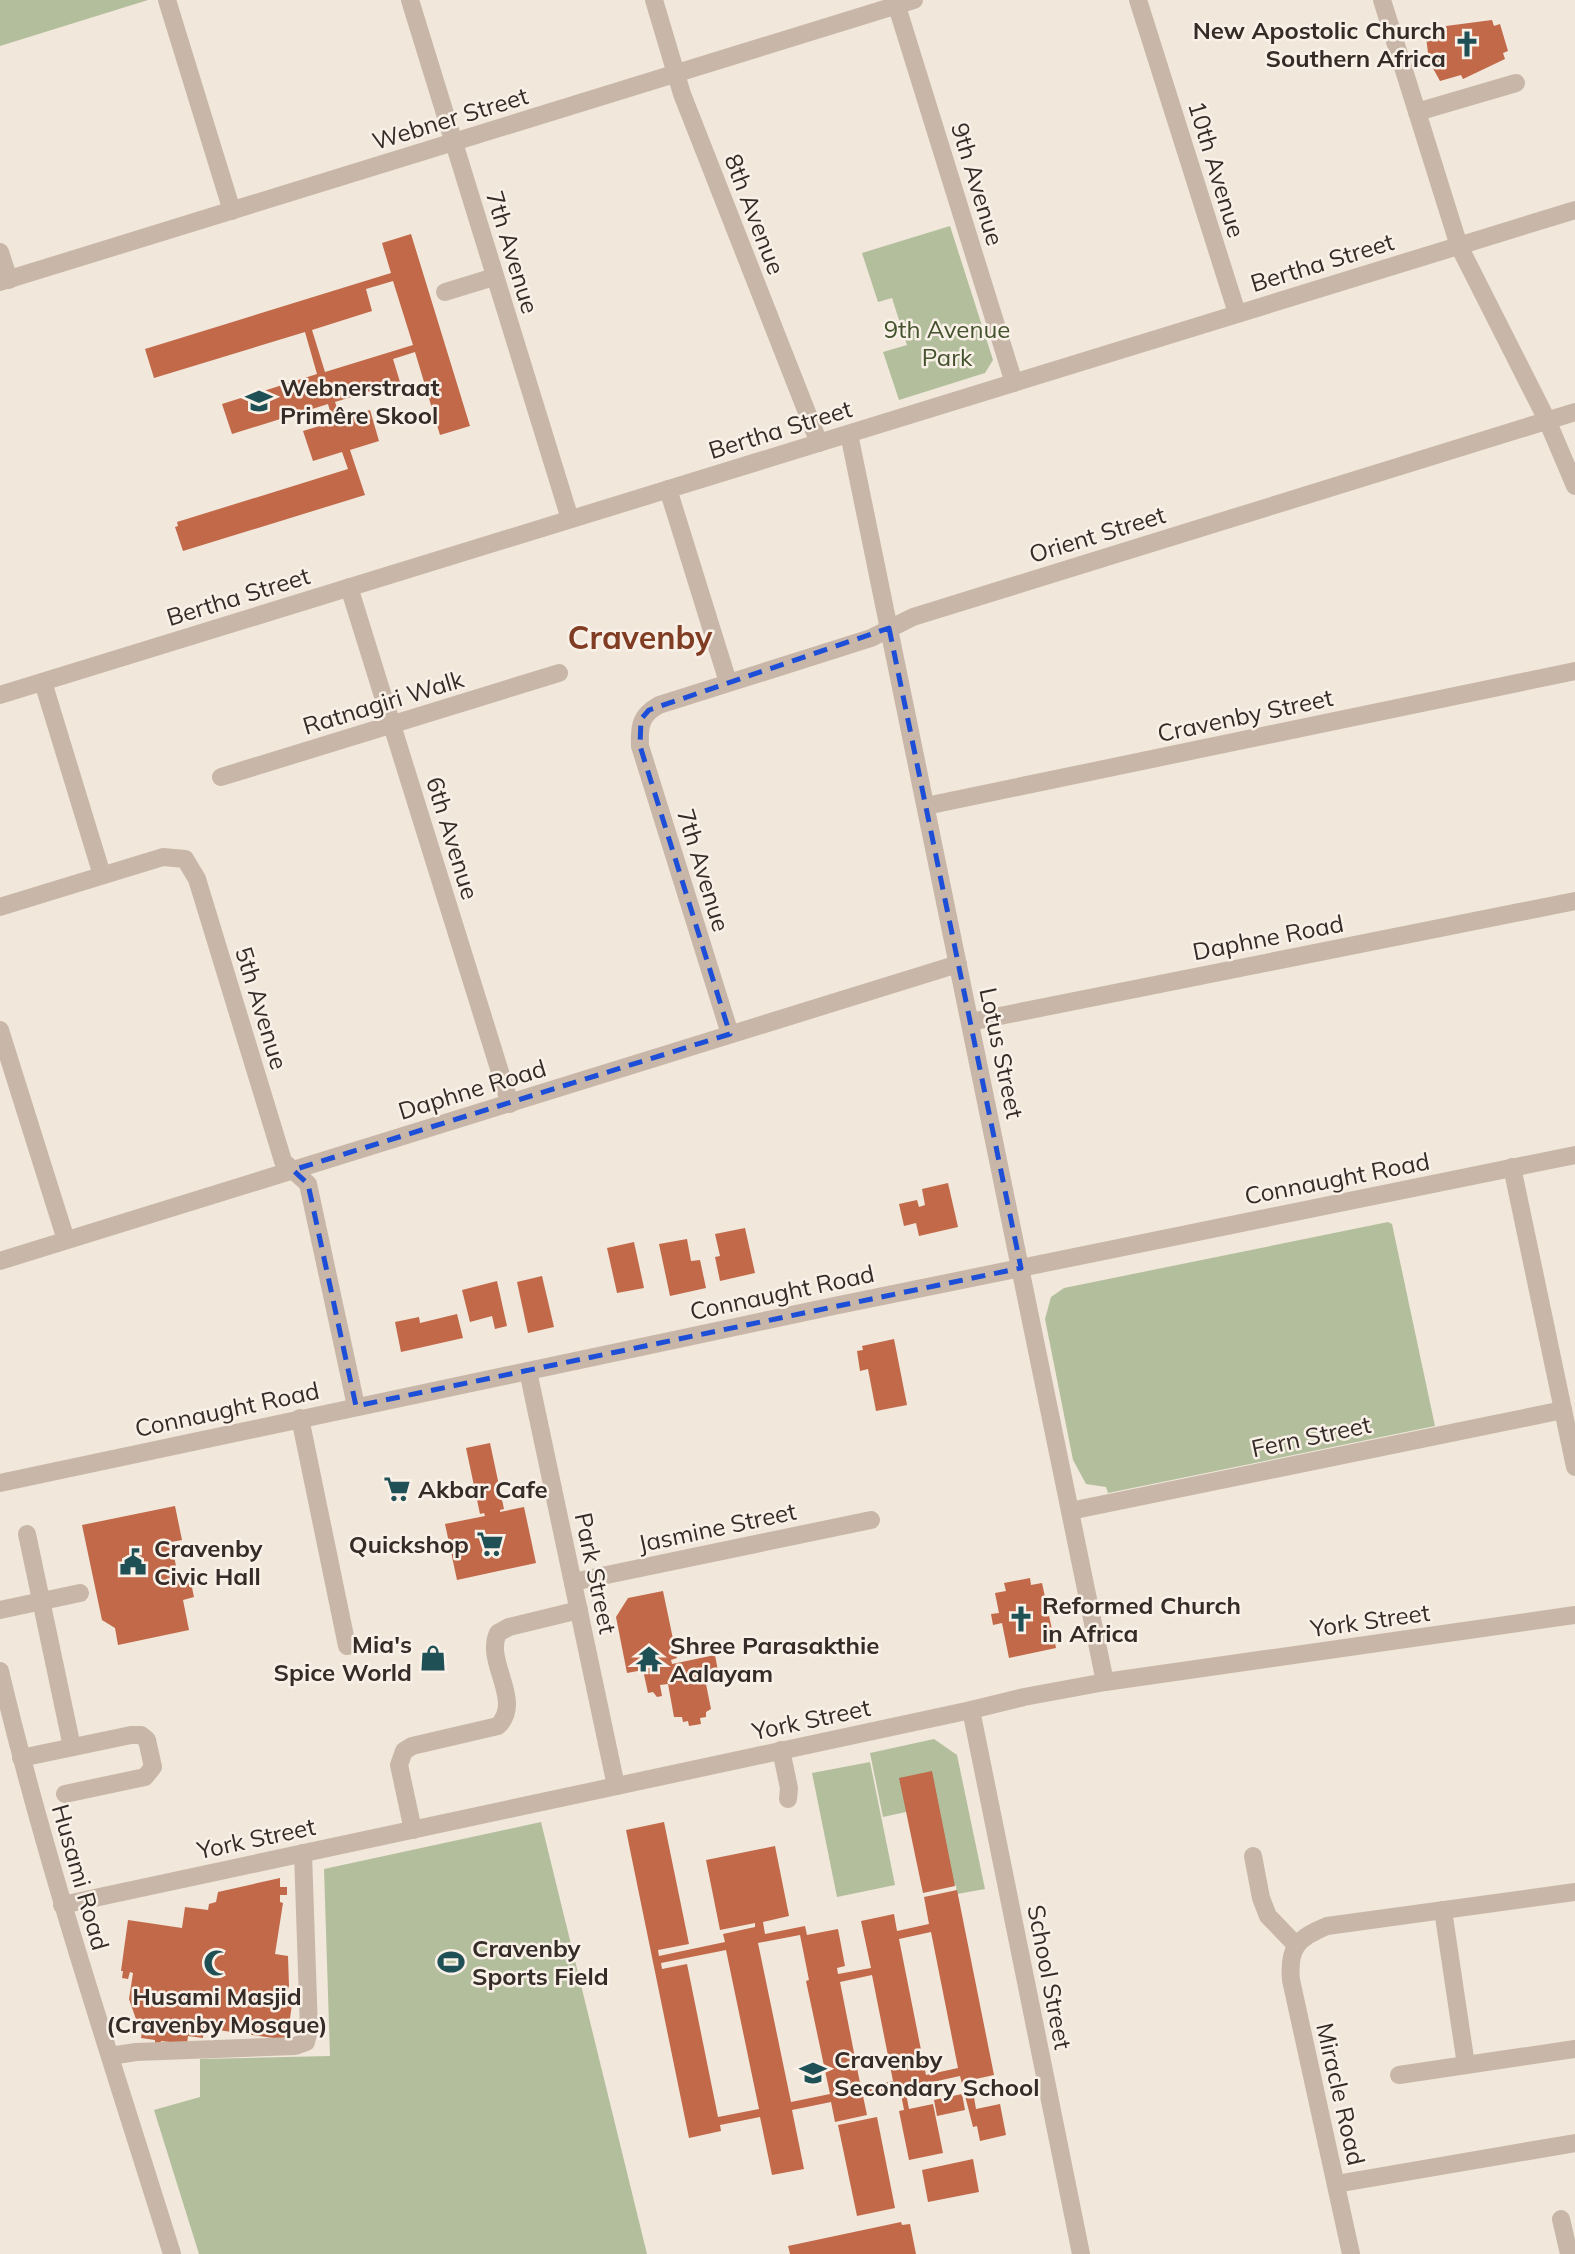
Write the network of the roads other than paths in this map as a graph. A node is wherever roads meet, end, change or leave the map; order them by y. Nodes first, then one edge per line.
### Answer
1 (167, 0) edge
2 (410, 0) edge
3 (654, 0) edge
4 (1138, 0) edge
5 (1382, 0) edge
6 (902, 2) edge
7 (676, 74) junction
8 (1516, 83) dead end
9 (1417, 112) junction
10 (454, 142) junction
11 (1575, 210) edge
12 (232, 211) junction
13 (1459, 246) junction
14 (0, 252) edge
15 (494, 277) junction
16 (4, 281) edge
17 (445, 292) dead end
18 (1237, 313) junction
19 (1014, 383) junction
20 (1575, 412) edge
21 (1547, 421) junction
22 (849, 434) junction
23 (819, 443) junction
24 (1575, 486) edge
25 (668, 489) junction
26 (570, 519) junction
27 (349, 587) junction
28 (889, 628) junction
29 (1575, 671) edge
30 (559, 673) dead end
31 (43, 682) junction
32 (728, 682) junction
33 (0, 695) edge
34 (641, 719) joint
35 (392, 724) junction
36 (221, 777) dead end
37 (926, 806) junction
38 (102, 875) junction
39 (1575, 901) edge
40 (0, 907) edge
41 (958, 964) junction
42 (970, 1021) junction
43 (0, 1030) edge
44 (730, 1034) junction
45 (510, 1104) junction
46 (1575, 1155) edge
47 (1512, 1167) junction
48 (293, 1170) junction
49 (66, 1240) junction
50 (0, 1261) edge
51 (1020, 1268) junction
52 (527, 1371) junction
53 (356, 1406) junction
54 (1563, 1410) junction
55 (300, 1418) junction
56 (1575, 1467) edge
57 (0, 1483) edge
58 (1070, 1511) junction
59 (871, 1520) dead end
60 (27, 1534) dead end
61 (573, 1582) junction
62 (80, 1593) dead end
63 (41, 1602) junction
64 (0, 1610) edge
65 (579, 1610) junction
66 (1575, 1615) edge
67 (347, 1646) dead end
68 (0, 1671) edge
69 (1105, 1682) junction
70 (971, 1710) junction
71 (6, 1726) edge
72 (72, 1747) junction
73 (781, 1750) junction
74 (21, 1758) junction
75 (616, 1786) junction
76 (65, 1794) dead end
77 (788, 1798) dead end
78 (413, 1830) junction
79 (303, 1853) junction
80 (1253, 1856) dead end
81 (1575, 1892) edge
82 (62, 1905) junction
83 (1443, 1910) junction
84 (1296, 1945) junction
85 (1575, 2049) edge
86 (110, 2056) junction
87 (1466, 2066) junction
88 (1399, 2075) dead end
89 (1575, 2143) edge
90 (1336, 2184) junction
91 (1561, 2219) dead end
92 (173, 2254) edge
93 (1081, 2254) edge
94 (1351, 2254) edge
95 (1569, 2254) edge

1 - 12 street
2 - 10 street, 7th Avenue
3 - 7 street, 8th Avenue
4 - 18 street, 10th Avenue
5 - 9 street
6 - 7 street, Webner Street
6 - 19 street, 9th Avenue
7 - 10 street, Webner Street
7 - 23 street, 8th Avenue
8 - 9 street
9 - 13 street
10 - 12 street, Webner Street
10 - 15 street, 7th Avenue
11 - 13 street, Bertha Street
12 - 16 street, Webner Street
13 - 18 street, Bertha Street
13 - 21 street
14 - 16 street
15 - 17 street
15 - 26 street, 7th Avenue
18 - 19 street, Bertha Street
19 - 22 street, Bertha Street
20 - 21 street, Orient Street
21 - 24 street
21 - 28 street, Orient Street
22 - 23 street, Bertha Street
22 - 28 street, Lotus Street
23 - 25 street, Bertha Street
25 - 26 street, Bertha Street
25 - 32 street
26 - 27 street, Bertha Street
27 - 31 street, Bertha Street
27 - 35 street, 6th Avenue
28 - 32 street, Orient Street
28 - 37 street, Lotus Street
29 - 37 street, Cravenby Street
30 - 35 street, Ratnagiri Walk
31 - 33 street, Bertha Street
31 - 38 street
32 - 34 street, Orient Street
34 - 44 street, 7th Avenue
35 - 36 street, Ratnagiri Walk
35 - 45 street, 6th Avenue
37 - 41 street, Lotus Street
38 - 40 street
38 - 48 street, 5th Avenue
39 - 42 street, Daphne Road
41 - 42 street, Lotus Street
41 - 44 street, Daphne Road
42 - 51 street, Lotus Street
43 - 49 street
44 - 45 street, Daphne Road
45 - 48 street, Daphne Road
46 - 47 street, Connaught Road
47 - 51 street, Connaught Road
47 - 54 street
48 - 49 street, Daphne Road
48 - 53 street, 5th Avenue
49 - 50 street, Daphne Road
51 - 52 street, Connaught Road
51 - 58 street, Lotus Street
52 - 53 street, Connaught Road
52 - 61 street, Park Street
53 - 55 street, Connaught Road
54 - 56 street
54 - 58 street, Fern Street
55 - 57 street, Connaught Road
55 - 67 street
58 - 69 street, Lotus Street
59 - 61 street, Jasmine Street
60 - 63 street
61 - 65 street, Park Street
62 - 63 street
63 - 64 street
63 - 72 street
65 - 75 street, Park Street
65 - 78 street
66 - 69 street, York Street
68 - 71 street, Husami Road
69 - 70 street, York Street
70 - 73 street, York Street
70 - 93 street, School Street
71 - 74 street, Husami Road
72 - 74 street
72 - 76 street
73 - 75 street, York Street
73 - 77 street
74 - 82 street, Husami Road
75 - 78 street, York Street
78 - 79 street, York Street
79 - 82 street, York Street
79 - 86 street
80 - 84 street
81 - 83 street
82 - 86 street, Husami Road
83 - 84 street
83 - 87 street
84 - 90 street, Miracle Road
85 - 87 street
86 - 92 street, Husami Road
87 - 88 street
89 - 90 street
90 - 94 street, Miracle Road
91 - 95 street

